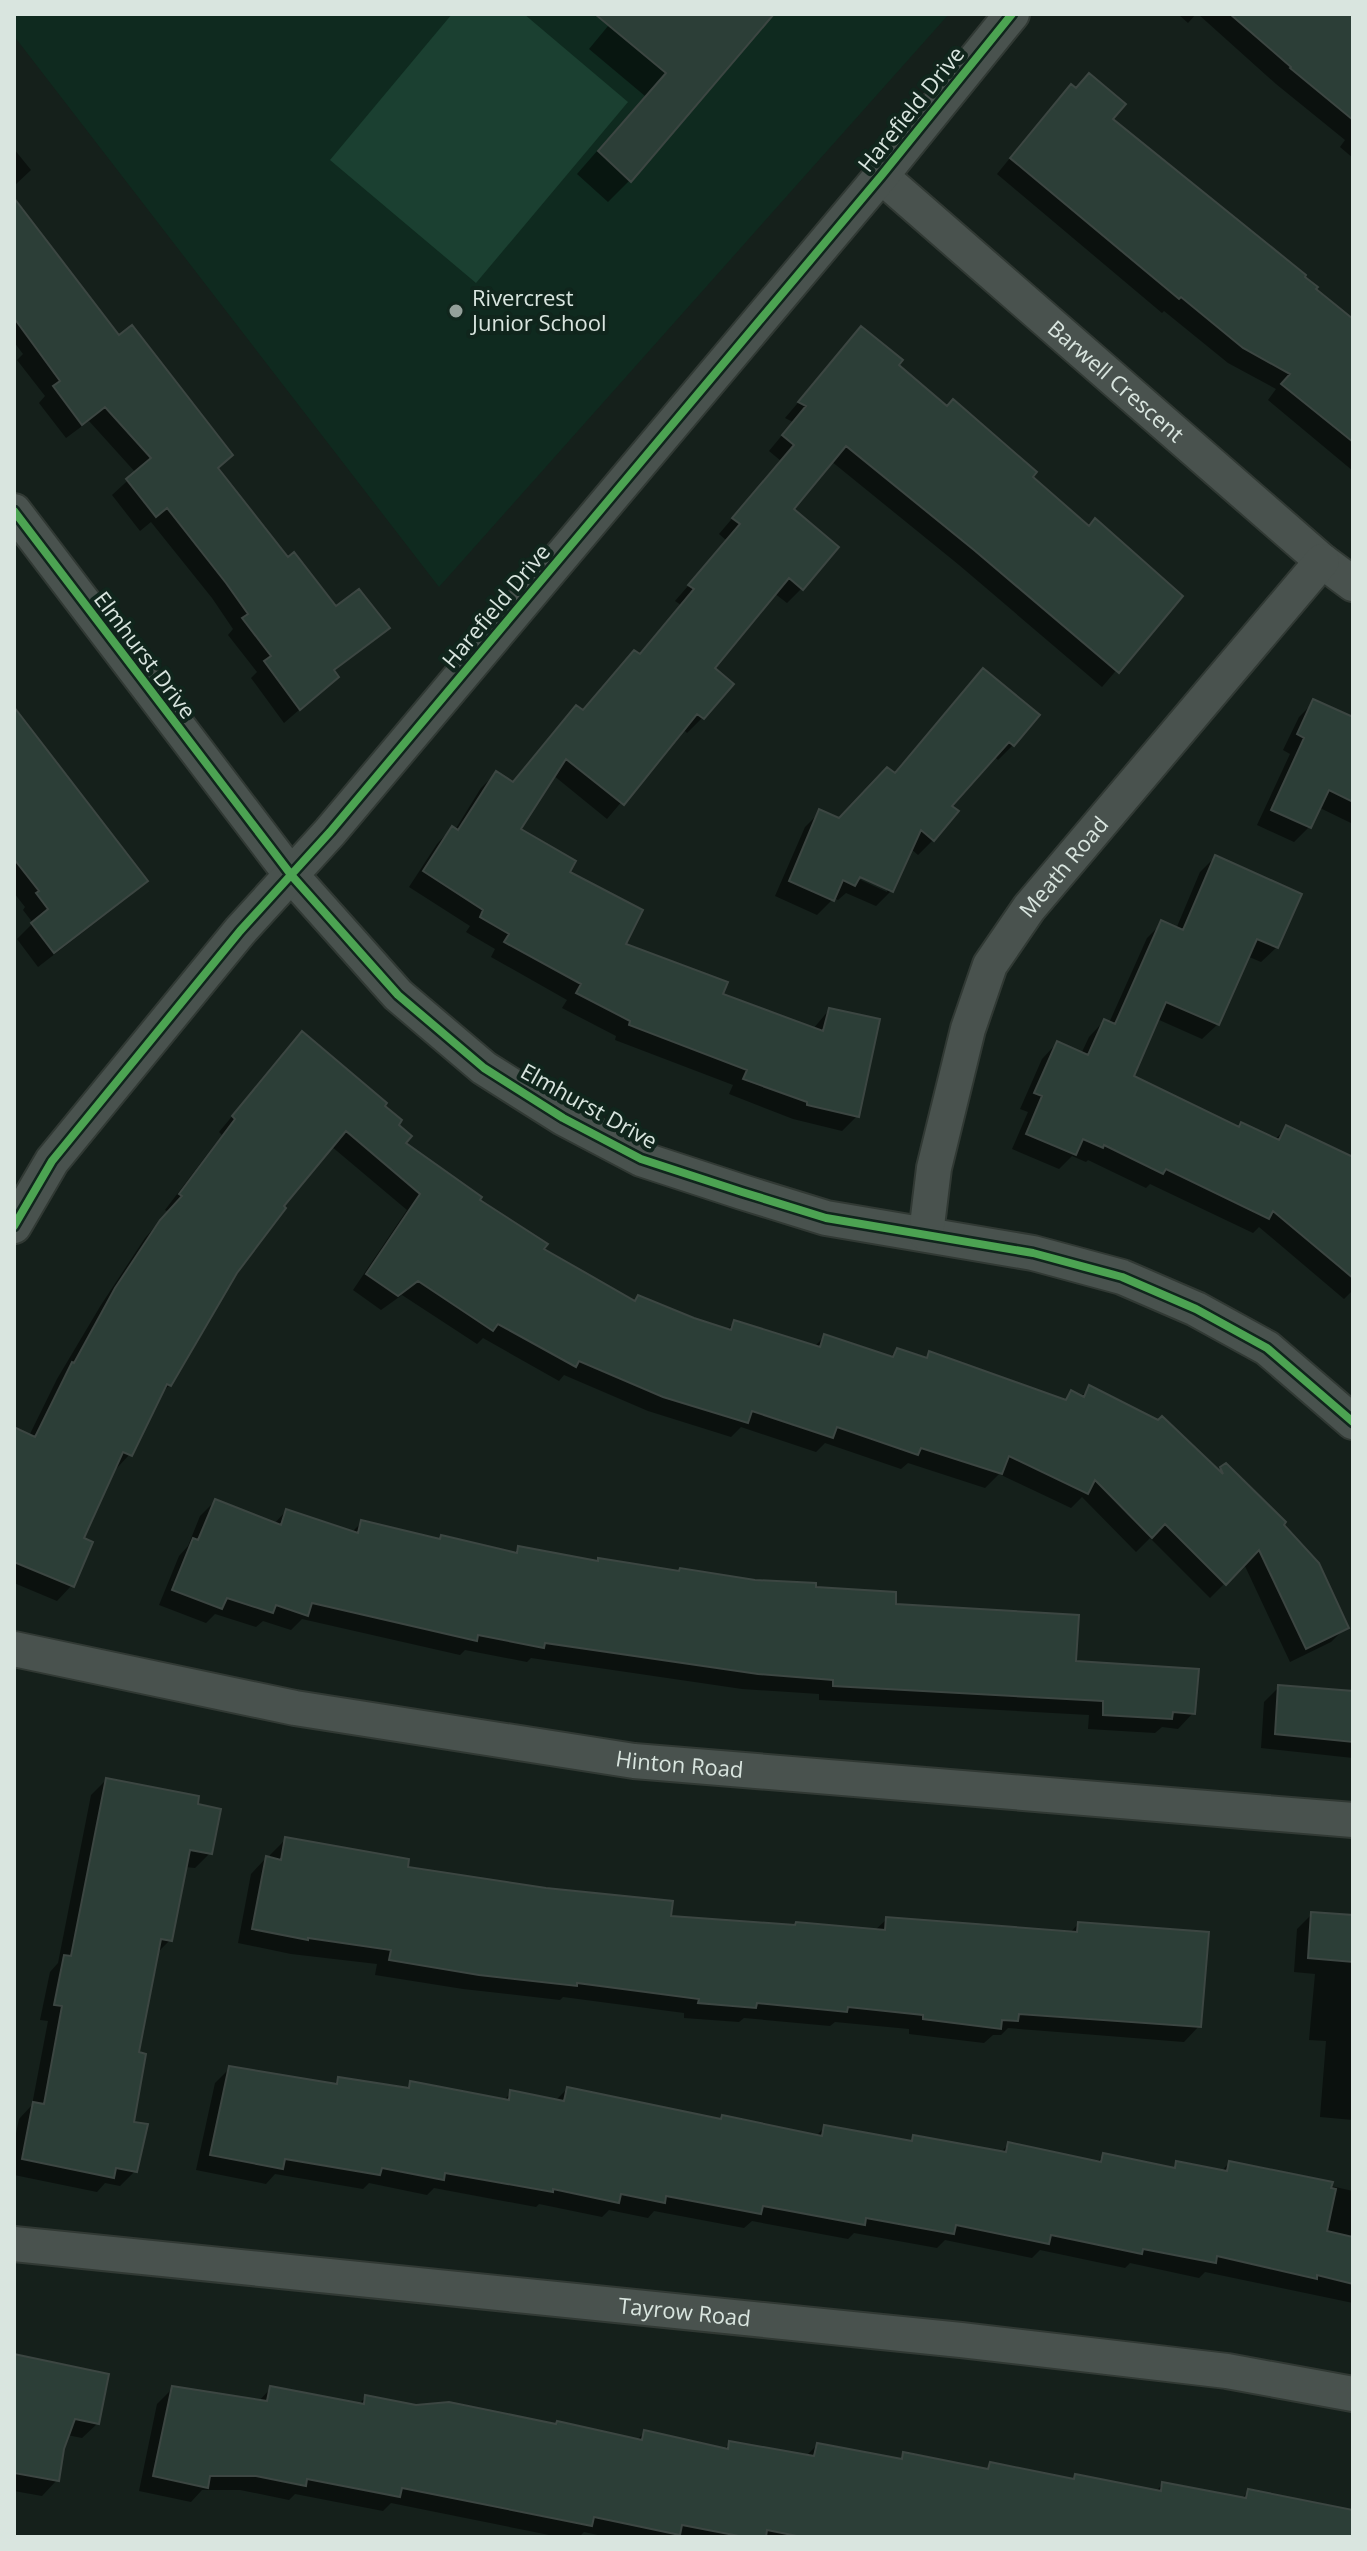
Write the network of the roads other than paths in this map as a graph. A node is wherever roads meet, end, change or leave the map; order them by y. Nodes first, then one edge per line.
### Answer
1 (1012, 14) edge
2 (881, 176) junction
3 (14, 511) edge
4 (1322, 561) junction
5 (1353, 584) edge
6 (292, 876) junction
7 (14, 1226) edge
8 (926, 1234) junction
9 (1353, 1422) edge
10 (14, 1649) edge
11 (1353, 1820) edge
12 (14, 2244) edge
13 (1353, 2394) edge

1 - 2 street, Harefield Drive
2 - 4 street, Barwell Crescent
2 - 6 street, Harefield Drive
3 - 6 street, Elmhurst Drive
4 - 5 street, Barwell Crescent
4 - 8 street, Meath Road
6 - 7 street, Harefield Drive
6 - 8 street, Elmhurst Drive
8 - 9 street, Elmhurst Drive
10 - 11 street, Hinton Road
12 - 13 street, Tayrow Road

